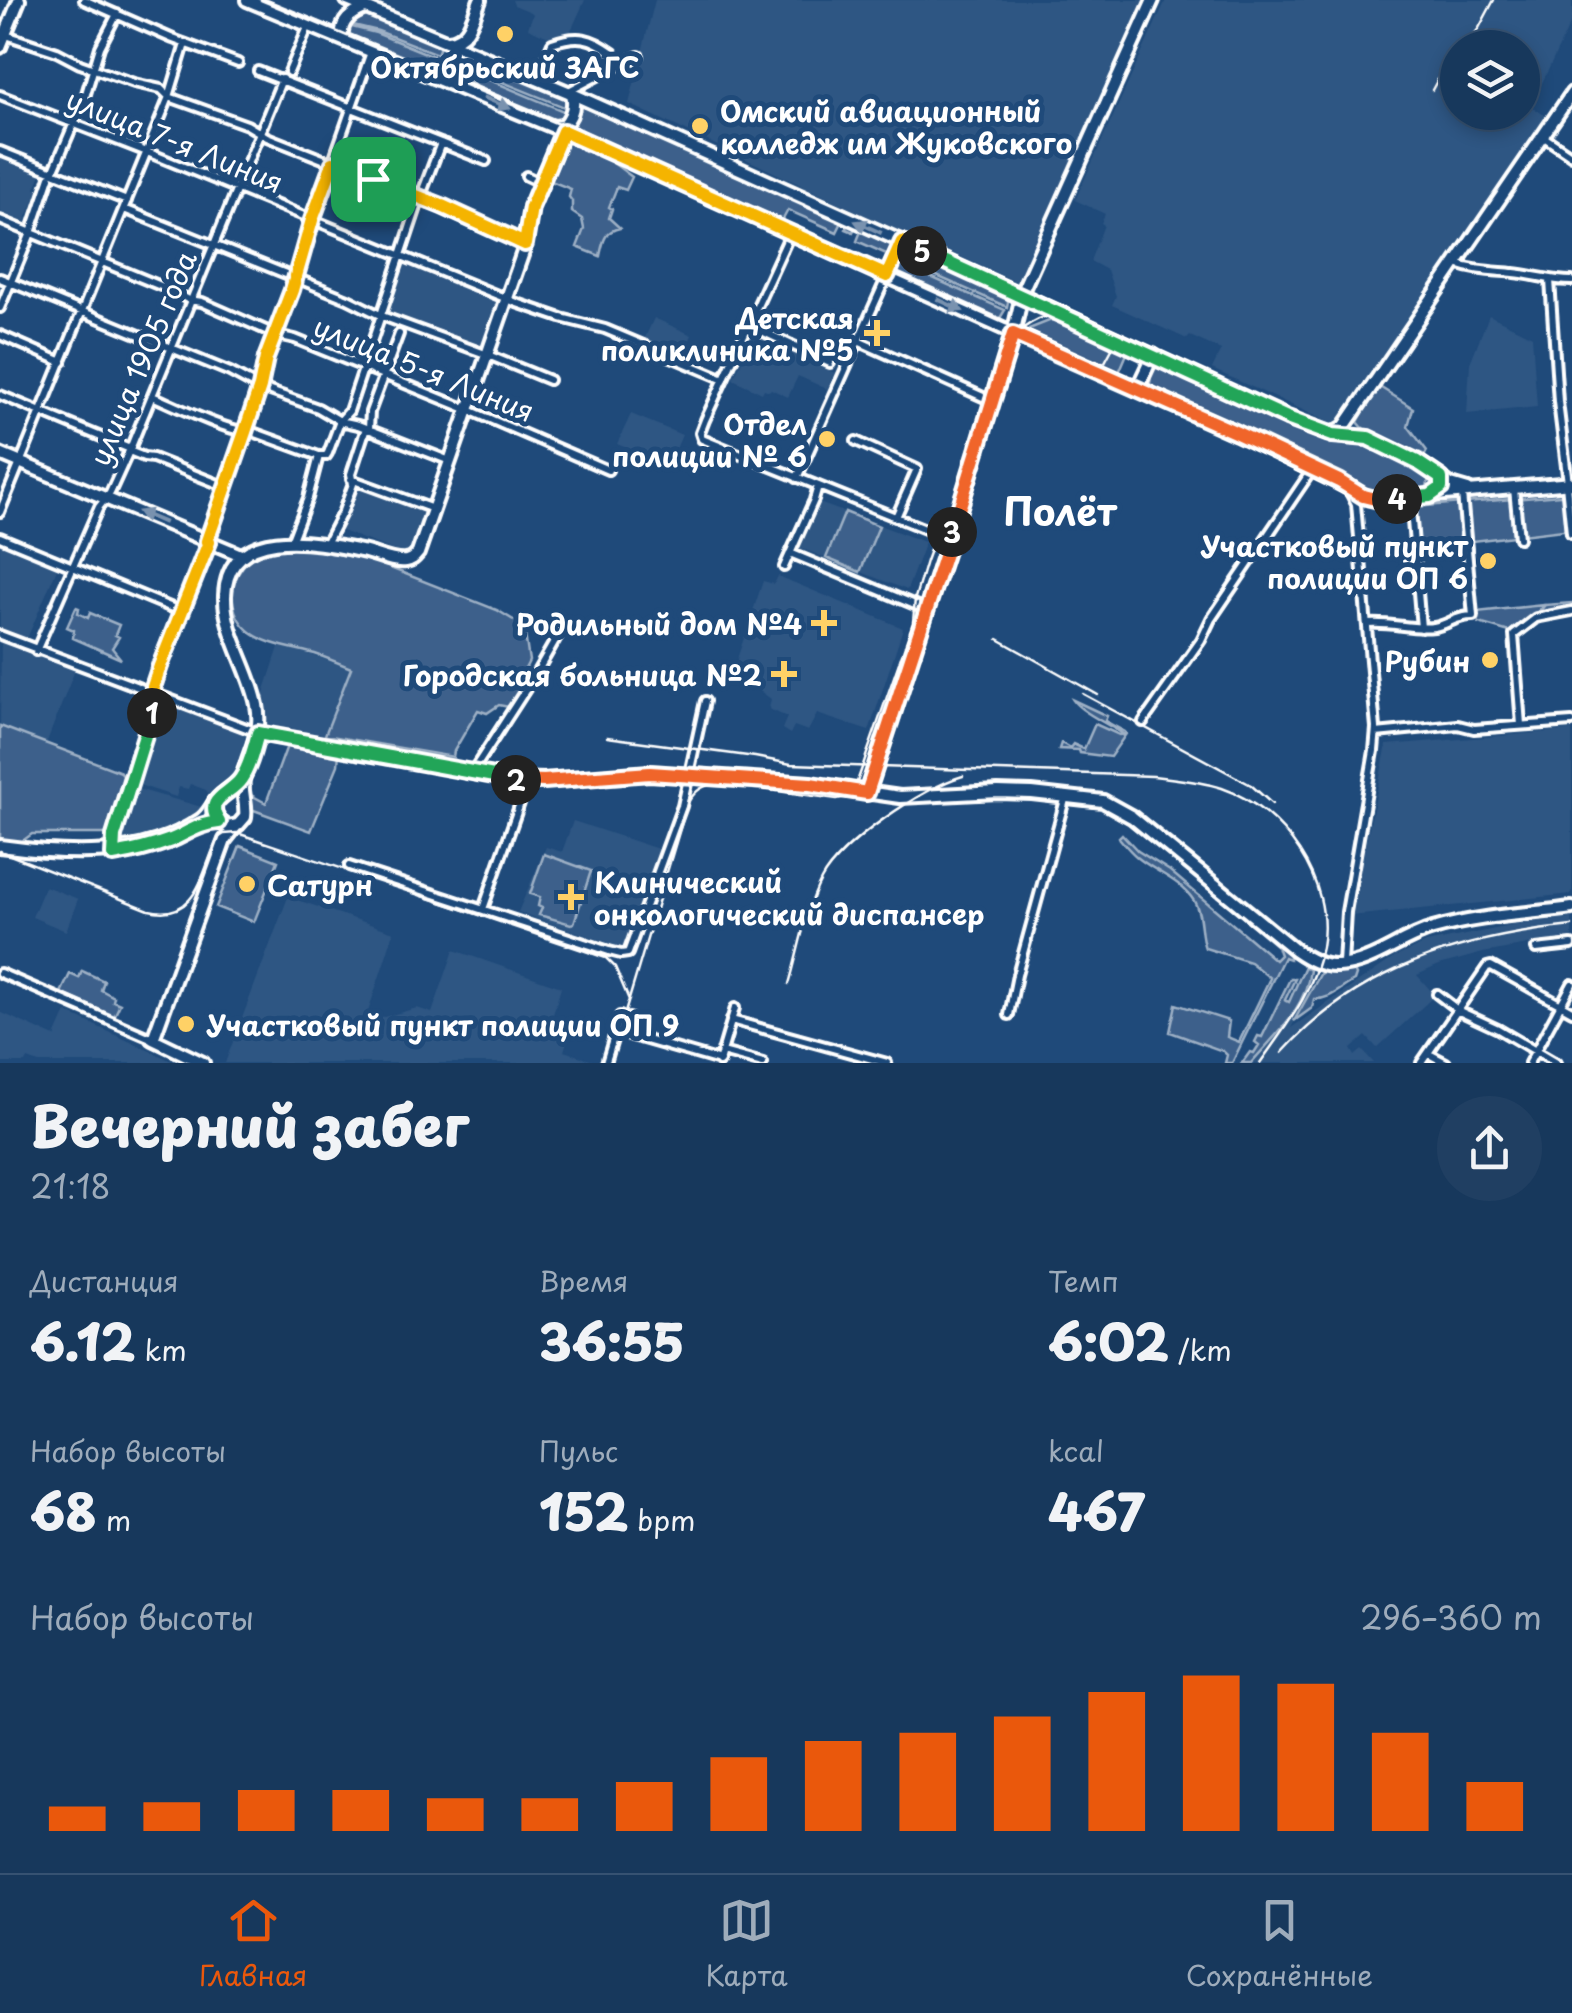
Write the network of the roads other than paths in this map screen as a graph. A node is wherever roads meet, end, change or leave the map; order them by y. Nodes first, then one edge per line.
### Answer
1 (19, 0) edge
2 (84, 0) edge
3 (248, 0) edge
4 (346, 0) edge
5 (480, 0) edge
6 (1153, 0) edge
7 (366, 8) junction
8 (116, 14) junction
9 (309, 25) junction
10 (468, 30) junction
11 (342, 38) junction
12 (2, 39) edge
13 (447, 41) junction
14 (186, 44) junction
15 (372, 50) junction
16 (478, 54) junction
17 (638, 56) dead end
18 (238, 63) dead end
19 (95, 68) junction
20 (609, 70) junction
21 (258, 71) dead end
22 (289, 72) dead end
23 (537, 78) junction
24 (282, 79) junction
25 (573, 90) junction
26 (1572, 93) edge
27 (0, 95) edge
28 (169, 96) junction
29 (352, 107) junction
30 (72, 123) junction
31 (559, 129) junction
32 (260, 132) junction
33 (1542, 136) junction
34 (441, 142) junction
35 (0, 152) edge
36 (146, 152) junction
37 (1572, 156) edge
38 (486, 161) dead end
39 (333, 163) junction
40 (52, 174) junction
41 (526, 176) dead end
42 (541, 183) junction
43 (237, 188) junction
44 (420, 198) junction
45 (125, 205) junction
46 (0, 220) edge
47 (312, 220) junction
48 (31, 232) junction
49 (791, 233) junction
50 (902, 242) junction
51 (525, 244) junction
52 (214, 246) junction
53 (402, 256) junction
54 (102, 262) junction
55 (1455, 264) junction
56 (887, 276) junction
57 (295, 277) junction
58 (0, 278) edge
59 (1550, 280) junction
60 (1572, 281) edge
61 (11, 283) junction
62 (1021, 295) junction
63 (508, 298) junction
64 (192, 300) junction
65 (0, 308) edge
66 (83, 311) junction
67 (382, 316) junction
68 (749, 324) junction
69 (275, 334) junction
70 (399, 334) dead end
71 (1013, 334) junction
72 (0, 335) edge
73 (858, 341) junction
74 (172, 349) junction
75 (488, 355) junction
76 (1153, 355) junction
77 (62, 362) junction
78 (830, 363) dead end
79 (364, 368) junction
80 (384, 377) junction
81 (724, 379) junction
82 (549, 380) dead end
83 (260, 387) junction
84 (1137, 389) junction
85 (0, 395) edge
86 (152, 396) junction
87 (992, 401) junction
88 (469, 410) junction
89 (41, 412) junction
90 (1351, 416) junction
91 (340, 421) junction
92 (368, 428) junction
93 (245, 432) junction
94 (1328, 434) junction
95 (1360, 436) junction
96 (856, 441) dead end
97 (129, 450) junction
98 (0, 454) edge
99 (320, 456) junction
100 (20, 462) junction
101 (451, 462) junction
102 (1313, 469) junction
103 (608, 470) dead end
104 (352, 478) junction
105 (797, 478) junction
106 (1441, 478) junction
107 (1569, 483) edge
108 (1343, 484) junction
109 (818, 486) junction
110 (226, 487) junction
111 (1514, 488) junction
112 (1468, 492) junction
113 (1430, 496) junction
114 (1410, 497) junction
115 (106, 498) junction
116 (1375, 499) junction
117 (434, 509) junction
118 (1356, 509) junction
119 (0, 512) edge
120 (896, 517) junction
121 (1571, 533) edge
122 (0, 537) edge
123 (950, 538) junction
124 (1519, 538) dead end
125 (208, 541) junction
126 (291, 542) junction
127 (326, 545) junction
128 (790, 553) junction
129 (241, 555) junction
130 (74, 566) junction
131 (784, 566) dead end
132 (927, 610) junction
133 (1572, 611) edge
134 (182, 612) junction
135 (566, 623) dead end
136 (1368, 624) junction
137 (1421, 628) junction
138 (0, 635) edge
139 (36, 650) junction
140 (155, 694) junction
141 (705, 701) dead end
142 (1142, 722) dead end
143 (1572, 722) edge
144 (1521, 725) junction
145 (258, 733) junction
146 (1376, 733) junction
147 (472, 772) junction
148 (690, 776) junction
149 (243, 777) junction
150 (528, 782) junction
151 (228, 793) junction
152 (867, 793) junction
153 (1066, 796) junction
154 (244, 801) junction
155 (214, 807) junction
156 (221, 824) junction
157 (238, 825) junction
158 (225, 840) junction
159 (0, 848) edge
160 (113, 853) junction
161 (349, 866) dead end
162 (1572, 908) edge
163 (483, 909) junction
164 (1572, 945) edge
165 (1536, 949) dead end
166 (1343, 965) junction
167 (0, 973) edge
168 (1572, 984) edge
169 (1437, 994) dead end
170 (1560, 1004) junction
171 (735, 1008) dead end
172 (1459, 1011) junction
173 (1572, 1011) edge
174 (1008, 1015) dead end
175 (732, 1020) junction
176 (153, 1039) junction
177 (1534, 1051) junction
178 (722, 1052) junction
179 (1429, 1054) junction
180 (201, 1062) edge
181 (719, 1062) edge
182 (606, 1063) edge
183 (762, 1063) edge
184 (886, 1063) edge
185 (1422, 1063) edge
186 (1446, 1063) edge
187 (1529, 1063) edge
188 (1556, 1063) edge

1 - 12 main road
2 - 8 street
3 - 9 main road
4 - 7 main road
5 - 10 main road
6 - 62 main road
7 - 11 main road
7 - 13 main road
8 - 14 street
8 - 19 street
9 - 11 main road
9 - 22 street
10 - 13 main road
10 - 16 main road
11 - 15 main road
12 - 19 street
13 - 16 main road
14 - 18 street
14 - 28 street
15 - 29 street
15 -> 31 main road
16 - 23 main road
17 - 20 street
19 - 28 street
19 - 30 street
20 - 23 street
20 - 25 street
21 - 24 street
23 - 25 main road
24 - 29 street
24 - 32 street, улица 1905 года
25 - 31 main road
50 -> 25 main road
26 - 33 main road
27 - 30 street, улица 7-я Линия
28 - 32 street
28 - 36 street
29 - 34 street
29 - 39 street
30 - 36 street, улица 7-я Линия
30 - 40 street
31 - 42 main road
31 - 49 main road
32 - 39 street
32 - 43 street, улица 1905 года
33 - 37 street
33 - 55 main road
34 - 38 street
34 - 44 street
35 - 40 street
36 - 43 street, улица 7-я Линия
36 - 45 street
39 - 44 street
39 - 47 street
40 - 45 street
40 - 48 street
41 - 42 street
42 - 51 main road
43 - 47 street, улица 7-я Линия
43 - 52 street, улица 1905 года
44 - 51 street
44 - 53 street
45 - 52 street
45 - 54 street
46 - 48 street, улица 5-я Линия
47 - 53 street, улица 7-я Линия
47 - 57 street
48 - 54 street, улица 5-я Линия
48 - 61 street
49 - 56 main road
49 - 68 street
50 - 56 main road
50 - 62 main road
51 - 63 main road
52 - 57 street
52 - 64 street, улица 1905 года
53 - 63 street, улица 7-я Линия
53 - 67 street
54 - 64 street, улица 5-я Линия
54 - 66 street
55 - 59 street
55 - 90 main road
56 -> 71 main road
56 - 73 street
57 - 67 street
57 - 69 street
58 - 61 street
59 - 60 street
59 - 107 street
61 - 65 street
61 - 66 street
62 - 71 main road
62 - 76 main road
63 - 75 main road
63 - 81 street, улица 7-я Линия
64 - 69 street, улица 5-я Линия
64 - 74 street, улица 1905 года
66 - 74 street
66 - 77 street
67 - 75 street
67 - 79 street
68 - 78 street
68 - 81 street
69 - 79 street, улица 5-я Линия
69 - 83 street
70 - 80 street
71 - 84 main road
71 - 87 main road
72 - 77 street
73 - 87 street
73 - 105 street
74 - 83 street
74 - 86 street, улица 1905 года
75 - 82 street
75 - 88 main road
76 - 84 main road
76 - 94 main road
77 - 89 street
79 - 80 street, улица 5-я Линия
79 - 91 street
80 - 88 street, улица 5-я Линия
80 - 92 street
81 - 105 street
83 - 91 street
83 - 93 street
84 - 102 main road
85 - 89 street
86 - 93 street
86 - 97 street, улица 1905 года
87 - 123 main road
88 - 101 main road
88 - 103 street, улица 5-я Линия
89 - 97 street
89 - 100 street
90 - 94 main road
90 - 95 main road
91 - 92 street
91 - 99 street
92 - 101 street
92 - 104 street
93 - 99 street
93 - 110 street
94 - 95 main road
95 - 106 main road
96 - 120 street
97 - 110 street
97 - 115 street, улица 1905 года
98 - 100 main road
99 - 126 street
100 - 115 main road
100 - 119 street
101 - 117 main road
102 - 108 main road
102 - 142 street
104 - 117 street
104 - 127 street
105 - 109 street
106 - 112 main road
106 - 113 main road
107 - 111 main road
107 - 121 street
108 - 116 main road
108 - 118 street
109 - 120 street
109 - 128 street
110 - 125 street
111 - 112 main road
111 - 124 street
112 - 113 main road
112 - 137 street
113 - 114 main road
114 - 116 main road
114 - 137 street
125 -> 115 main road
115 - 130 street, улица 1905 года
116 - 118 street
117 - 127 main road
118 - 136 street
120 - 123 street
122 - 130 street
123 - 132 main road
125 - 129 main road
125 - 134 street
126 - 127 main road
126 - 129 main road
128 - 131 street
128 - 132 street
129 - 145 main road
130 - 134 street
130 - 139 street, улица 1905 года
132 - 152 main road
133 - 144 street
134 - 140 street
135 - 147 street
136 - 137 street
136 - 146 street
138 - 139 street
139 - 140 street
140 - 145 street
140 - 160 street
141 - 148 street
143 - 144 street
144 - 146 street
145 - 147 main road
145 - 149 main road
146 - 166 street
147 - 150 main road
148 - 150 main road
148 - 152 main road
148 - 163 street
149 - 151 main road
149 - 154 main road
150 - 163 street
151 - 154 main road
151 - 155 main road
152 - 153 main road
153 - 166 main road
153 - 174 street
154 - 157 main road
155 - 156 main road
155 - 160 main road
156 - 157 main road
156 - 158 main road
156 - 160 main road
157 - 158 main road
158 - 176 main road
159 - 160 main road
161 - 163 street
162 - 166 main road
164 - 165 street
167 - 176 street
168 - 170 street
169 - 172 street
170 - 172 street
170 - 173 street
170 - 177 street
171 - 175 street
172 - 177 street
172 - 179 street
175 - 178 street
175 - 184 street
176 - 180 main road
177 - 187 street
177 - 188 street
178 - 181 street
178 - 183 street
179 - 185 street
179 - 186 street
181 - 182 street

